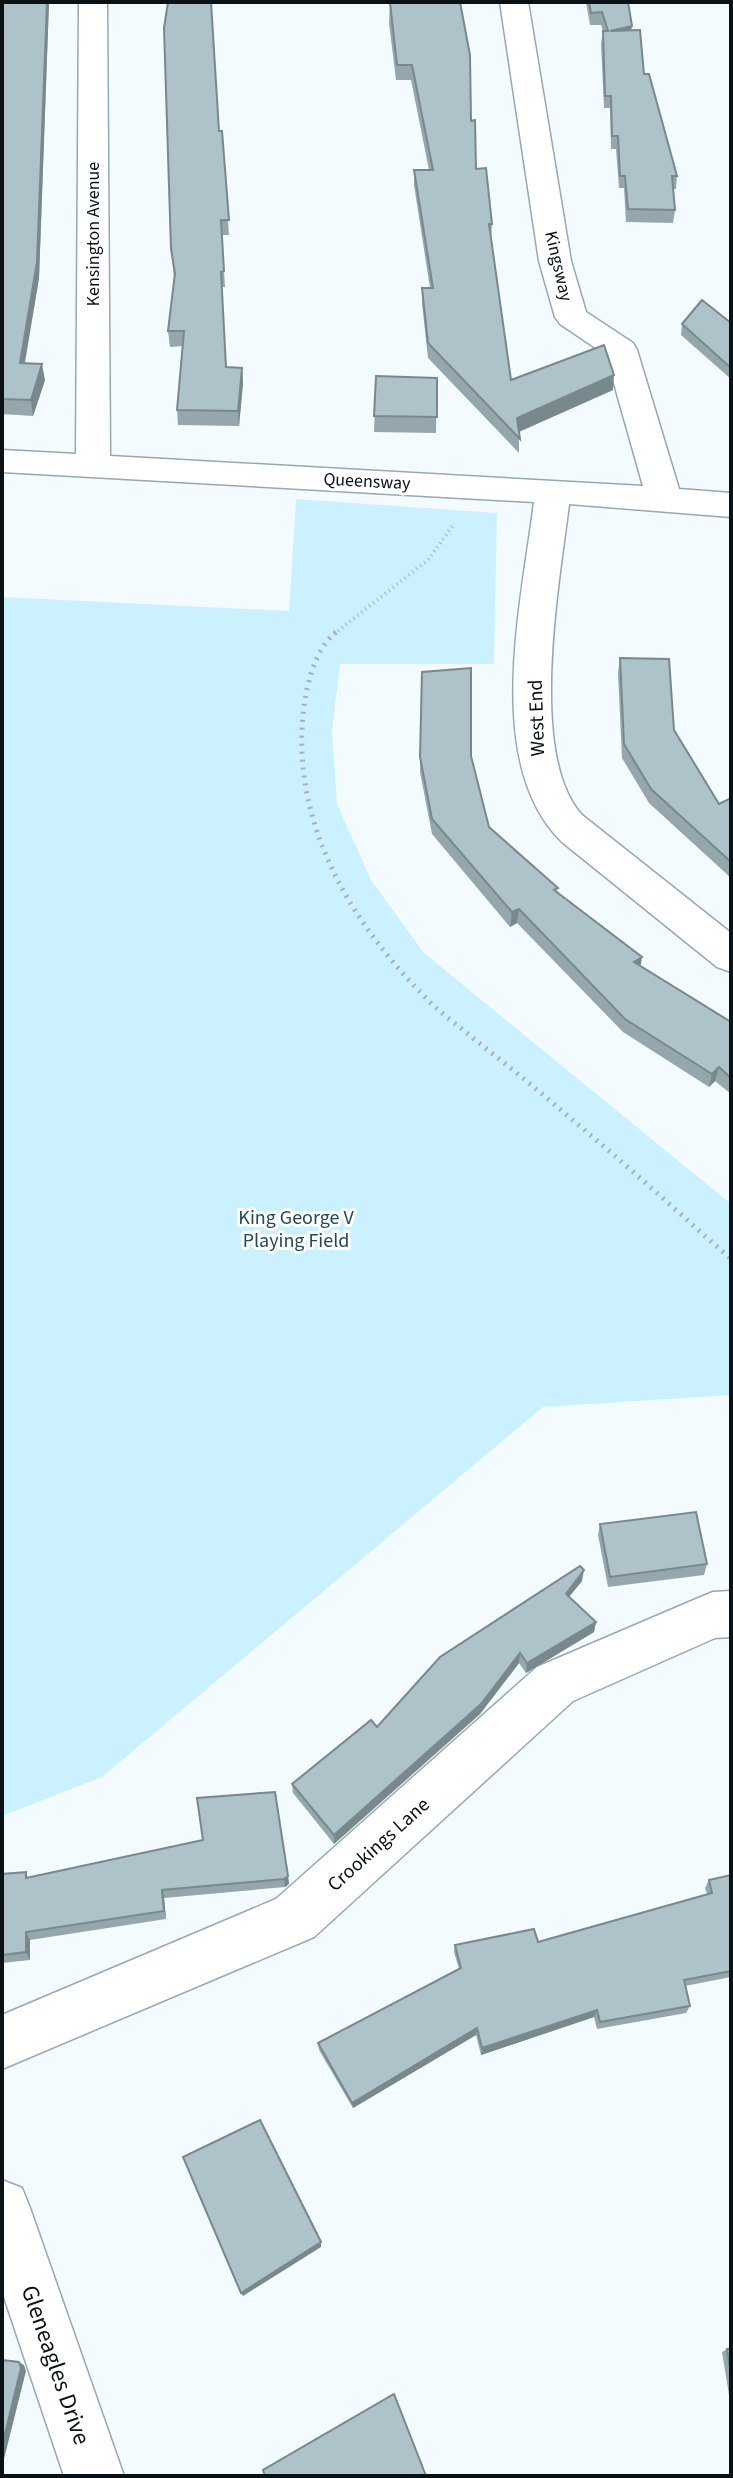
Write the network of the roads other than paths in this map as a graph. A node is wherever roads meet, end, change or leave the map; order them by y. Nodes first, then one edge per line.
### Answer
1 (93, 2) edge
2 (514, 2) edge
3 (2, 461) edge
4 (93, 466) junction
5 (553, 491) junction
6 (665, 501) junction
7 (731, 505) edge
8 (731, 956) edge
9 (731, 1614) edge
10 (2, 2042) edge
11 (2, 2208) edge
12 (94, 2476) edge

1 - 4 street, Kensington Avenue
2 - 6 street, Kingsway
3 - 4 street, Queensway
4 - 5 street, Queensway
5 - 6 street, Queensway
5 - 8 street, West End
6 - 7 street, Queensway
9 - 10 street, Crookings Lane
11 - 12 street, Gleneagles Drive

